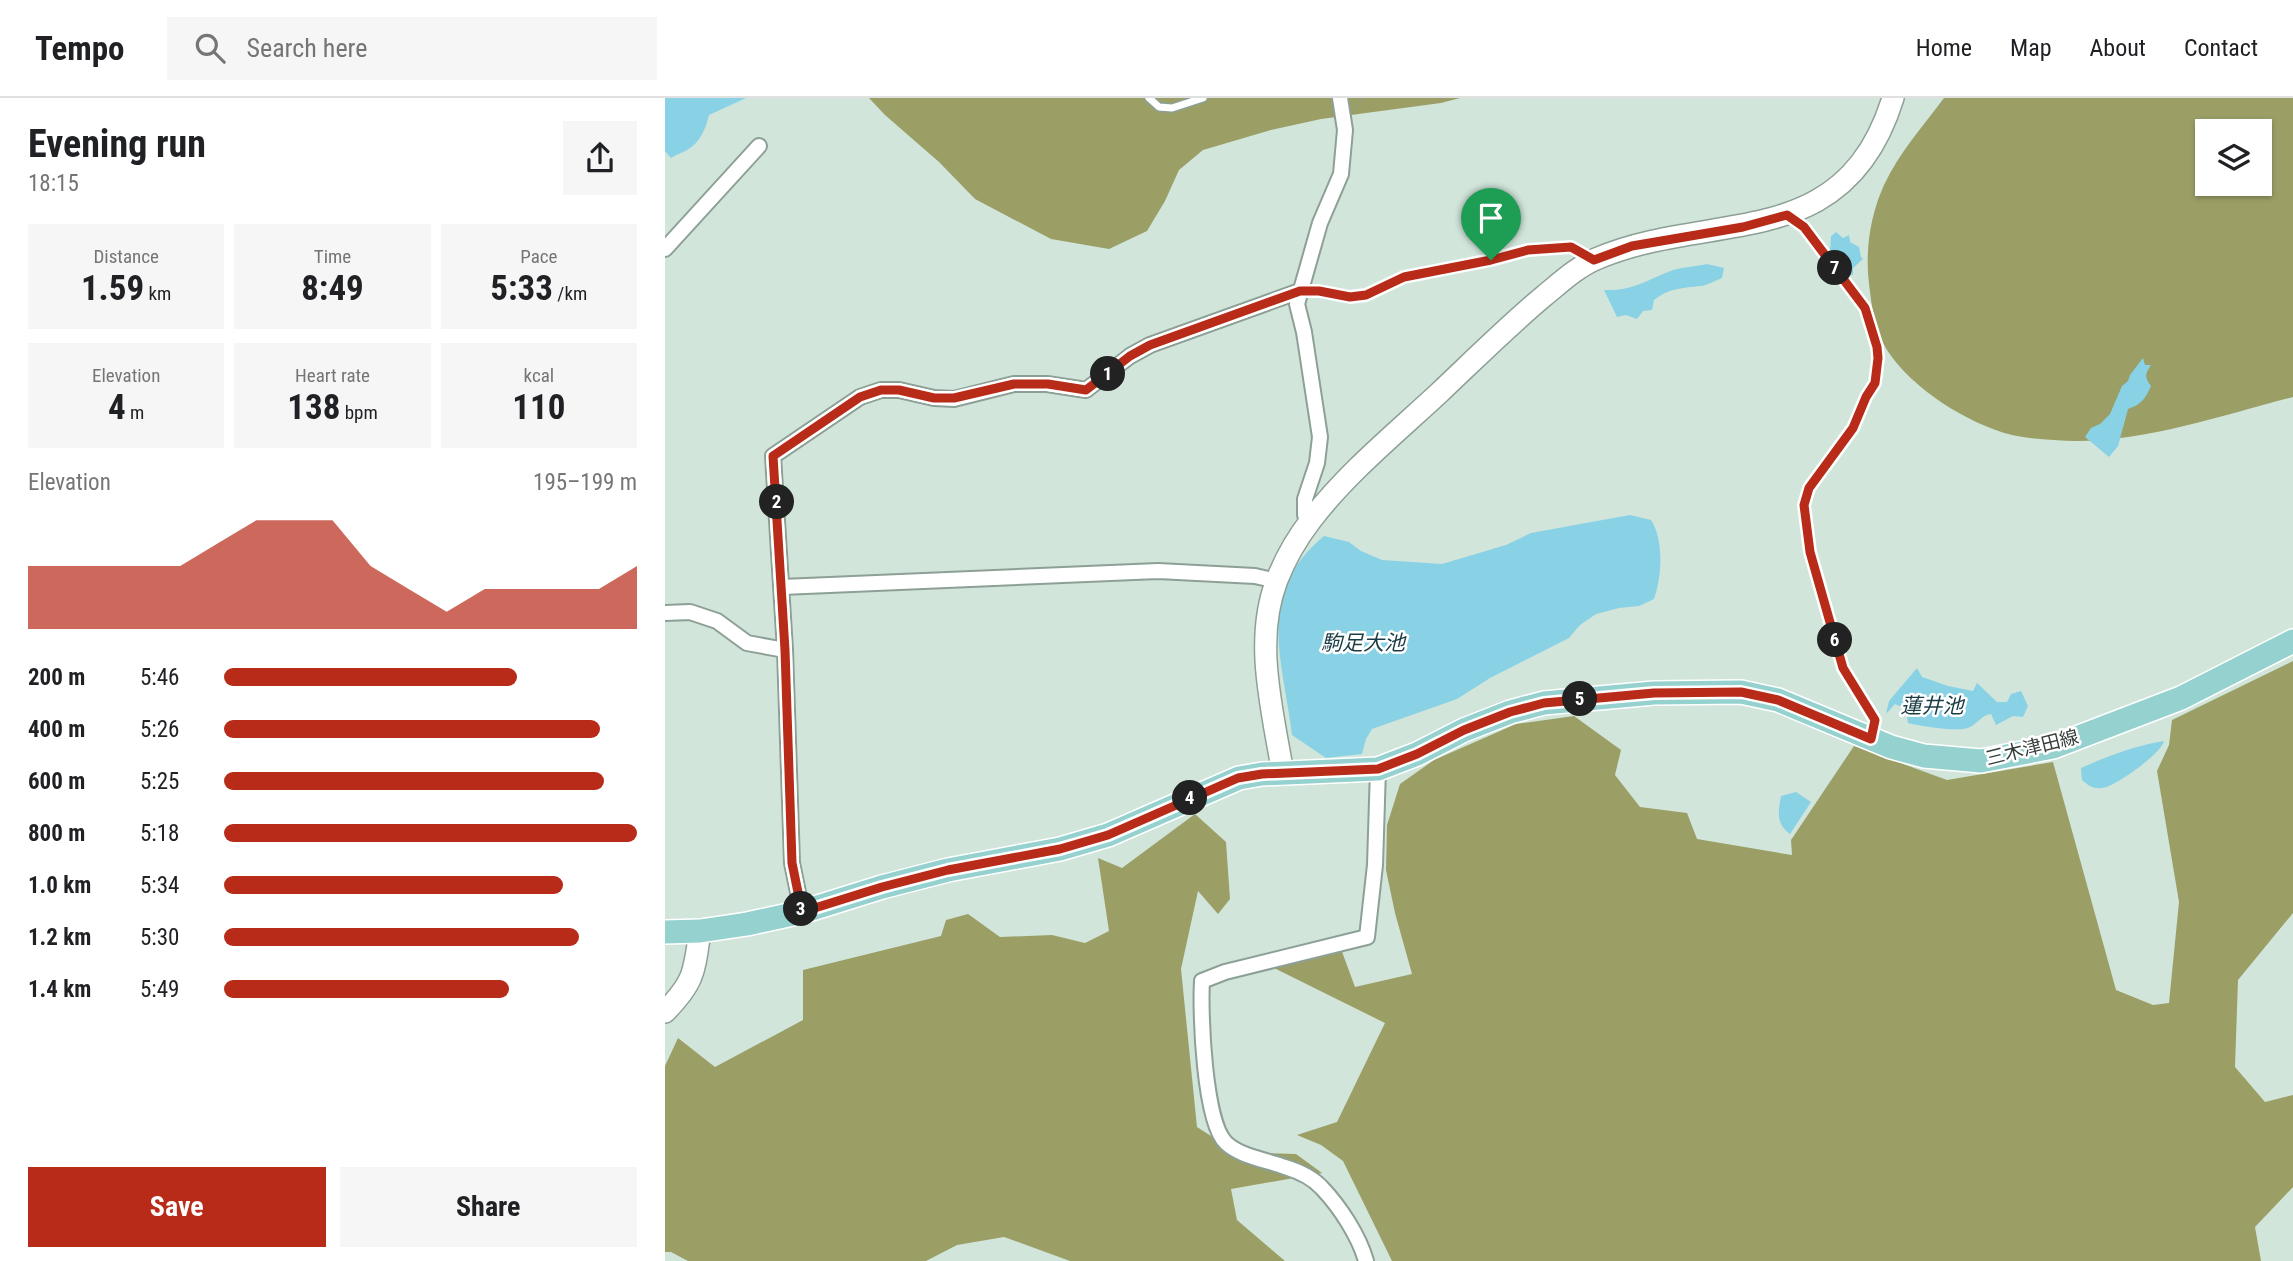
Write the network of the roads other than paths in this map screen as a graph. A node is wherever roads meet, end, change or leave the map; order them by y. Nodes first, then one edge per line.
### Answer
1 (1149, 98) edge
2 (1203, 98) edge
3 (1340, 98) edge
4 (1893, 98) edge
5 (759, 146) dead end
6 (665, 249) edge
7 (1300, 291) junction
8 (1311, 520) junction
9 (1277, 581) junction
10 (782, 587) junction
11 (665, 612) edge
12 (2293, 641) edge
13 (785, 650) junction
14 (1378, 769) junction
15 (1283, 774) junction
16 (802, 912) junction
17 (700, 930) junction
18 (665, 932) edge
19 (665, 1012) edge
20 (1366, 1261) edge

1 - 2 lane
3 - 7 street
4 - 8 street
5 - 6 street
7 - 8 street
7 - 10 street
8 - 9 street
9 - 10 street
9 - 15 street
10 - 13 street
11 - 13 street
12 - 14 main road, 三木津田線
13 - 16 street
14 - 15 main road, 三木津田線
14 - 20 street
15 - 16 main road, 三木津田線
16 - 17 main road, 三木津田線
17 - 18 main road, 三木津田線
17 - 19 street

